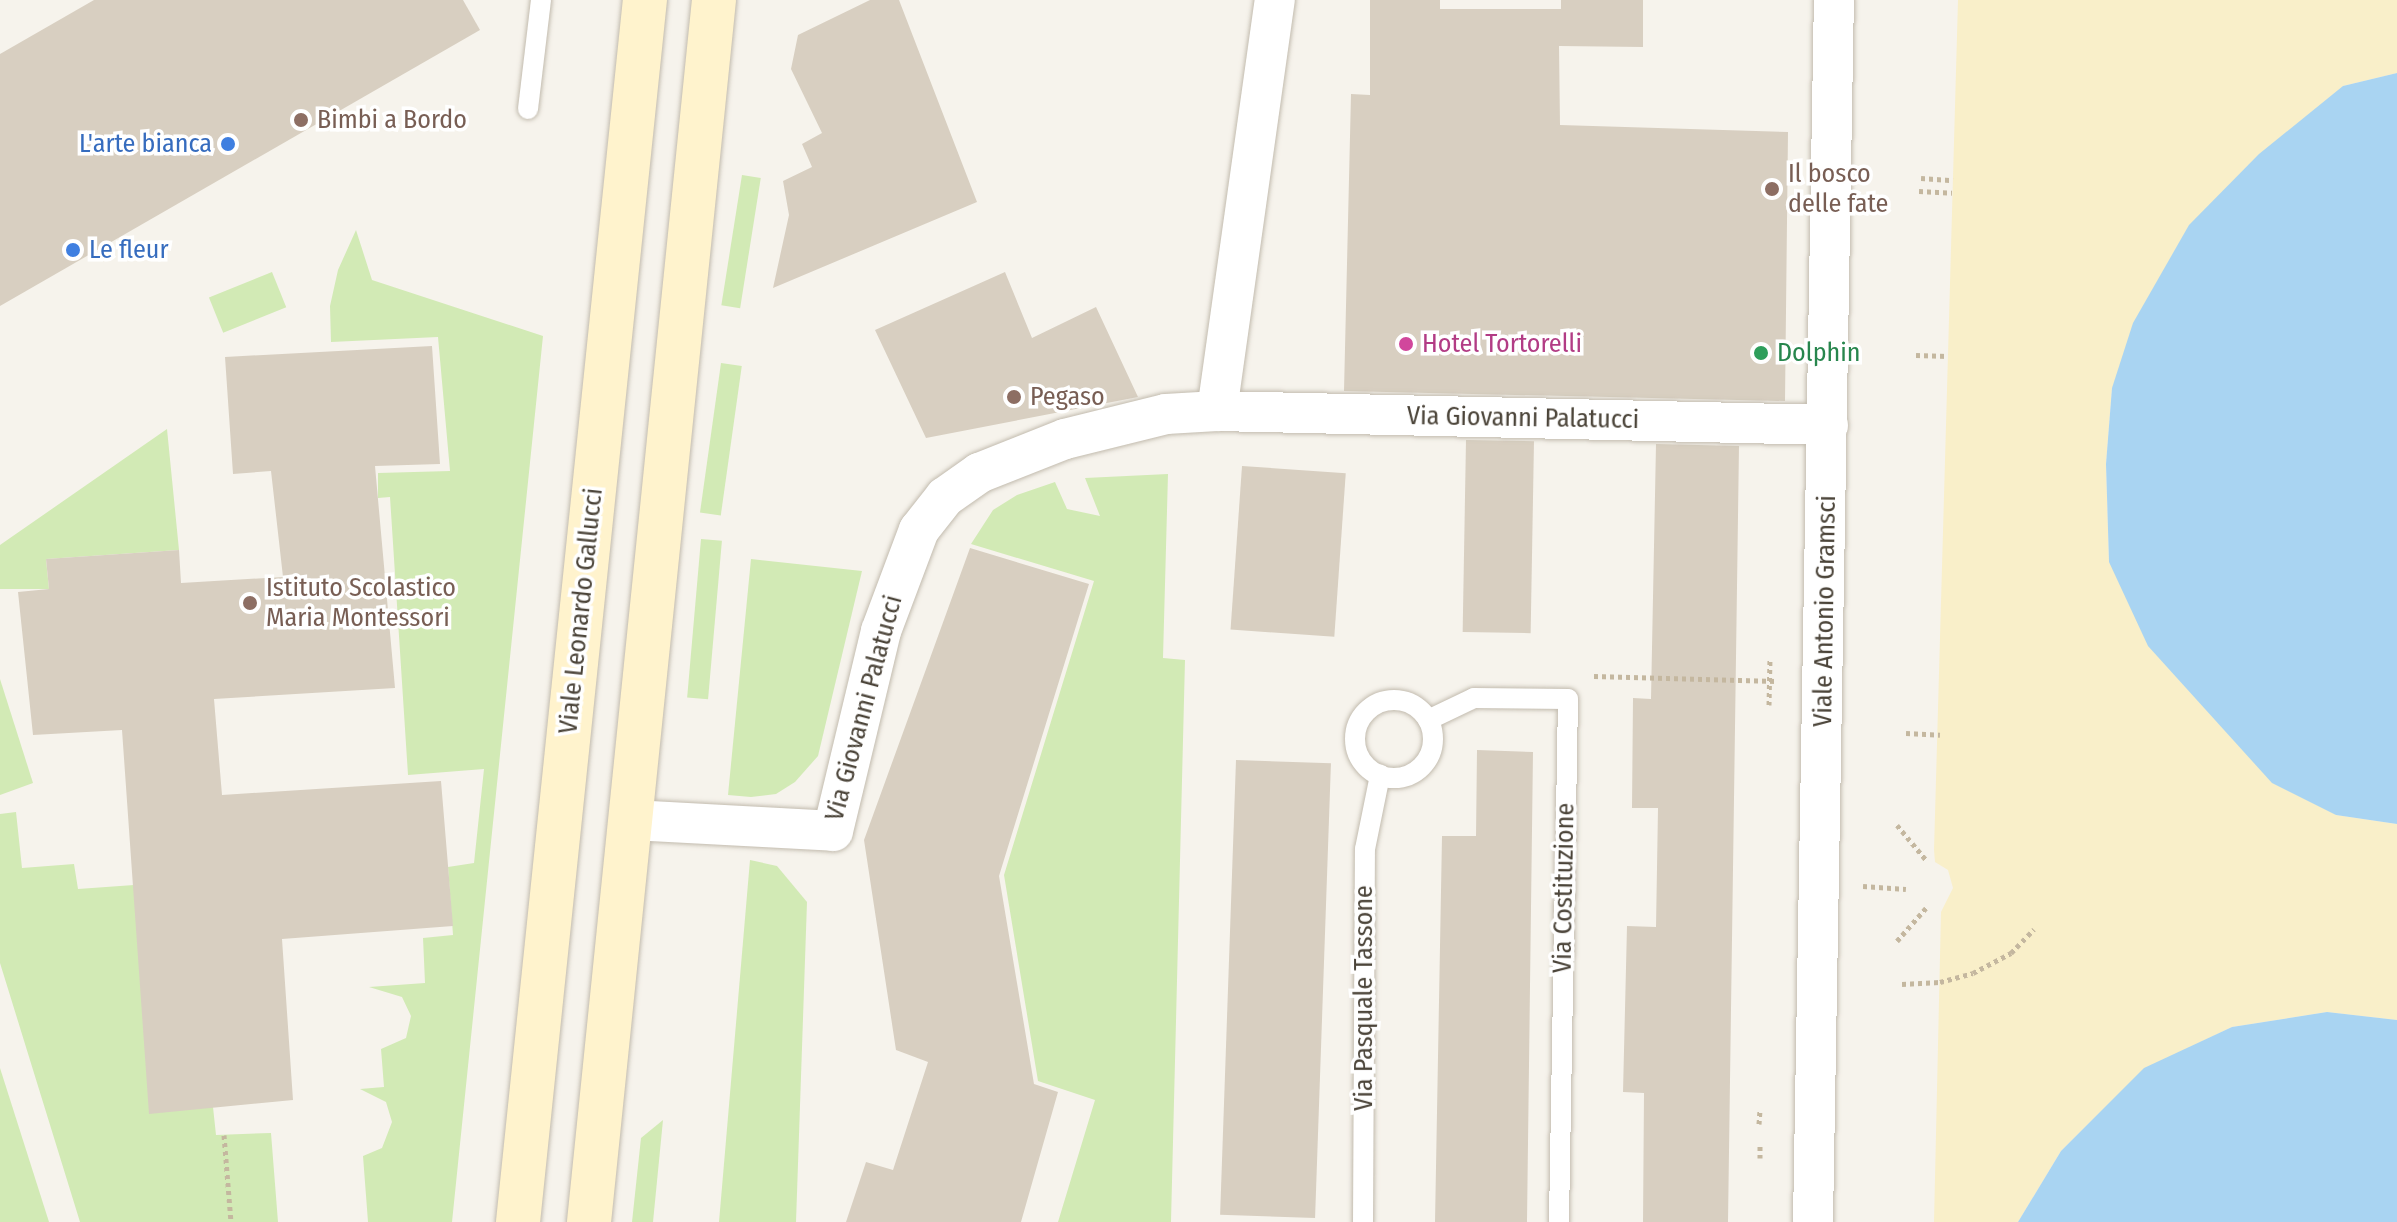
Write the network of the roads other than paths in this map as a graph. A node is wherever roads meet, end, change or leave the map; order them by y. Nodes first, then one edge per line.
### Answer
1 (541, 0) edge
2 (645, 0) edge
3 (714, 0) edge
4 (1275, 0) edge
5 (1834, 0) edge
6 (528, 109) dead end
7 (1217, 411) junction
8 (1828, 425) junction
9 (1428, 720) junction
10 (1380, 775) junction
11 (633, 820) junction
12 (518, 1222) edge
13 (589, 1222) edge
14 (1363, 1222) edge
15 (1559, 1222) edge
16 (1813, 1222) edge

1 - 6 lane
2 - 12 street, Viale Leonardo Gallucci
3 - 11 street
4 - 7 street
5 - 8 street, Viale Antonio Gramsci
7 - 8 street, Via Giovanni Palatucci
7 - 11 street, Via Giovanni Palatucci
8 - 16 street, Viale Antonio Gramsci
9 - 10 lane
9 - 10 lane
9 - 15 lane, Via Costituzione
10 - 14 lane, Via Pasquale Tassone
11 - 13 street

